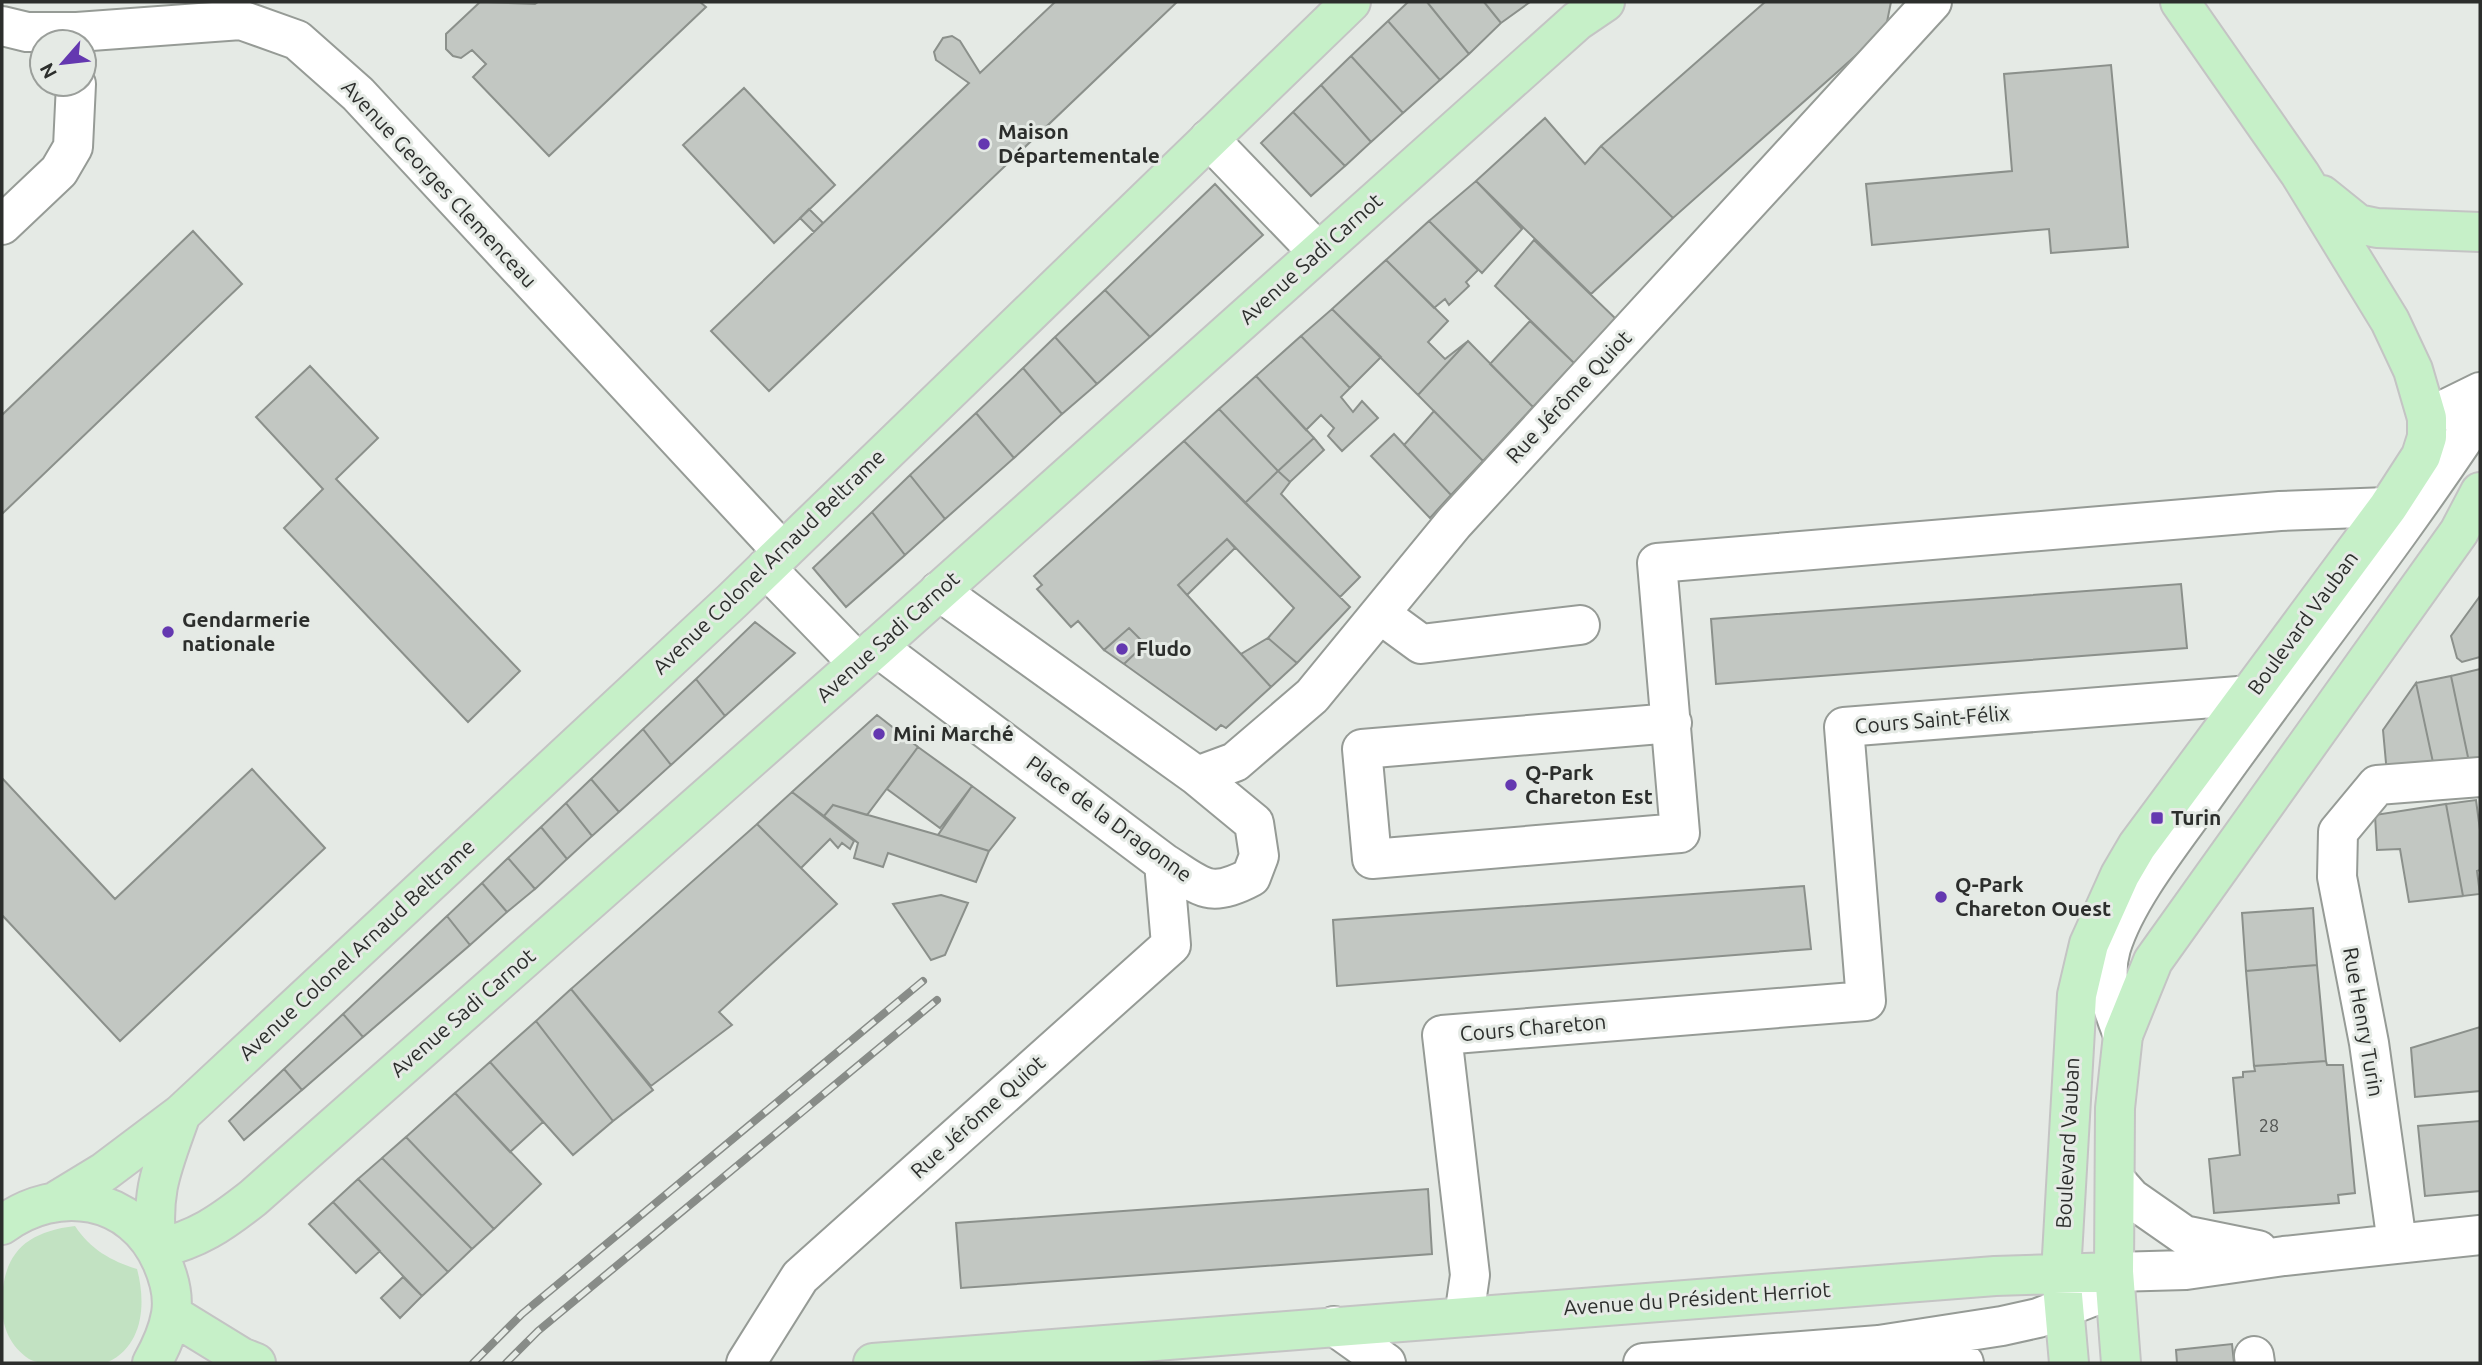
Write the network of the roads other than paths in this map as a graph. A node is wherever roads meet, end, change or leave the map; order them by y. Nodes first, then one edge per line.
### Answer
1 (1351, 2) edge
2 (1605, 2) edge
3 (1932, 2) edge
4 (2184, 4) edge
5 (78, 25) edge
6 (2, 26) edge
7 (75, 98) edge
8 (1209, 139) junction
9 (2301, 174) junction
10 (2, 225) edge
11 (2480, 232) edge
12 (1318, 252) junction
13 (2480, 392) edge
14 (2480, 414) edge
15 (2427, 418) junction
16 (2480, 492) edge
17 (2388, 507) junction
18 (774, 560) junction
19 (939, 591) junction
20 (1380, 614) junction
21 (1580, 625) dead end
22 (868, 655) junction
23 (2251, 695) junction
24 (1672, 723) junction
25 (1197, 776) junction
26 (2480, 776) edge
27 (1164, 863) junction
28 (1866, 1001) joint
29 (2123, 1035) junction
30 (181, 1114) junction
31 (2116, 1181) junction
32 (58, 1200) junction
33 (7, 1214) edge
34 (2480, 1235) edge
35 (2397, 1243) junction
36 (157, 1249) junction
37 (2284, 1256) junction
38 (2114, 1272) junction
39 (2062, 1291) junction
40 (171, 1314) junction
41 (1464, 1317) junction
42 (1879, 1345) junction
43 (1376, 1351) edge
44 (1004, 1358) edge
45 (152, 1363) edge
46 (256, 1363) edge
47 (746, 1363) edge
48 (873, 1363) edge
49 (1643, 1363) edge
50 (1964, 1363) edge
51 (2069, 1363) edge
52 (2121, 1363) edge

1 - 8 main road, Avenue Colonel Arnaud Beltrame
2 - 12 main road, Avenue Sadi Carnot
3 - 20 street, Rue Jérôme Quiot
4 - 9 main road
5 - 6 street, Avenue Georges Clemenceau
5 - 18 street, Avenue Georges Clemenceau
7 - 10 street
8 - 12 street
8 - 18 main road, Avenue Colonel Arnaud Beltrame
9 - 11 main road
9 - 15 main road, Boulevard Vauban
12 - 19 main road, Avenue Sadi Carnot
13 - 15 street
14 - 29 street
15 - 17 main road, Boulevard Vauban
16 - 29 main road
17 - 23 main road, Boulevard Vauban
17 - 24 street
18 - 22 street, Avenue Georges Clemenceau
18 - 30 main road, Avenue Colonel Arnaud Beltrame
19 - 22 main road, Avenue Sadi Carnot
19 - 25 street
20 - 21 street
20 - 25 street, Rue Jérôme Quiot
22 - 27 street, Place de la Dragonne
22 - 36 main road, Avenue Sadi Carnot
23 - 28 street, Cours Saint-Félix
23 - 39 main road, Boulevard Vauban
24 - 24 street
25 - 27 street, Place de la Dragonne
26 - 35 street, Rue Henry Turin
27 - 47 street, Rue Jérôme Quiot
28 - 41 street, Cours Chareton
29 - 31 main road
30 - 32 main road, Avenue Colonel Arnaud Beltrame
30 - 36 main road, Avenue Colonel Arnaud Beltrame
31 - 37 street
31 - 38 main road
32 - 33 main road
32 - 36 main road
34 - 35 street
35 - 37 street
36 - 40 main road
37 - 38 street
38 - 39 main road
38 - 52 main road
39 - 41 main road, Avenue du Président Herriot
39 - 42 street
39 - 51 main road, Boulevard Vauban
40 - 45 main road
40 - 46 main road
41 - 43 main road, Avenue du Président Herriot
42 - 49 street
42 - 50 street
43 - 44 main road, Avenue du Président Herriot
44 - 48 main road, Avenue du Président Herriot

